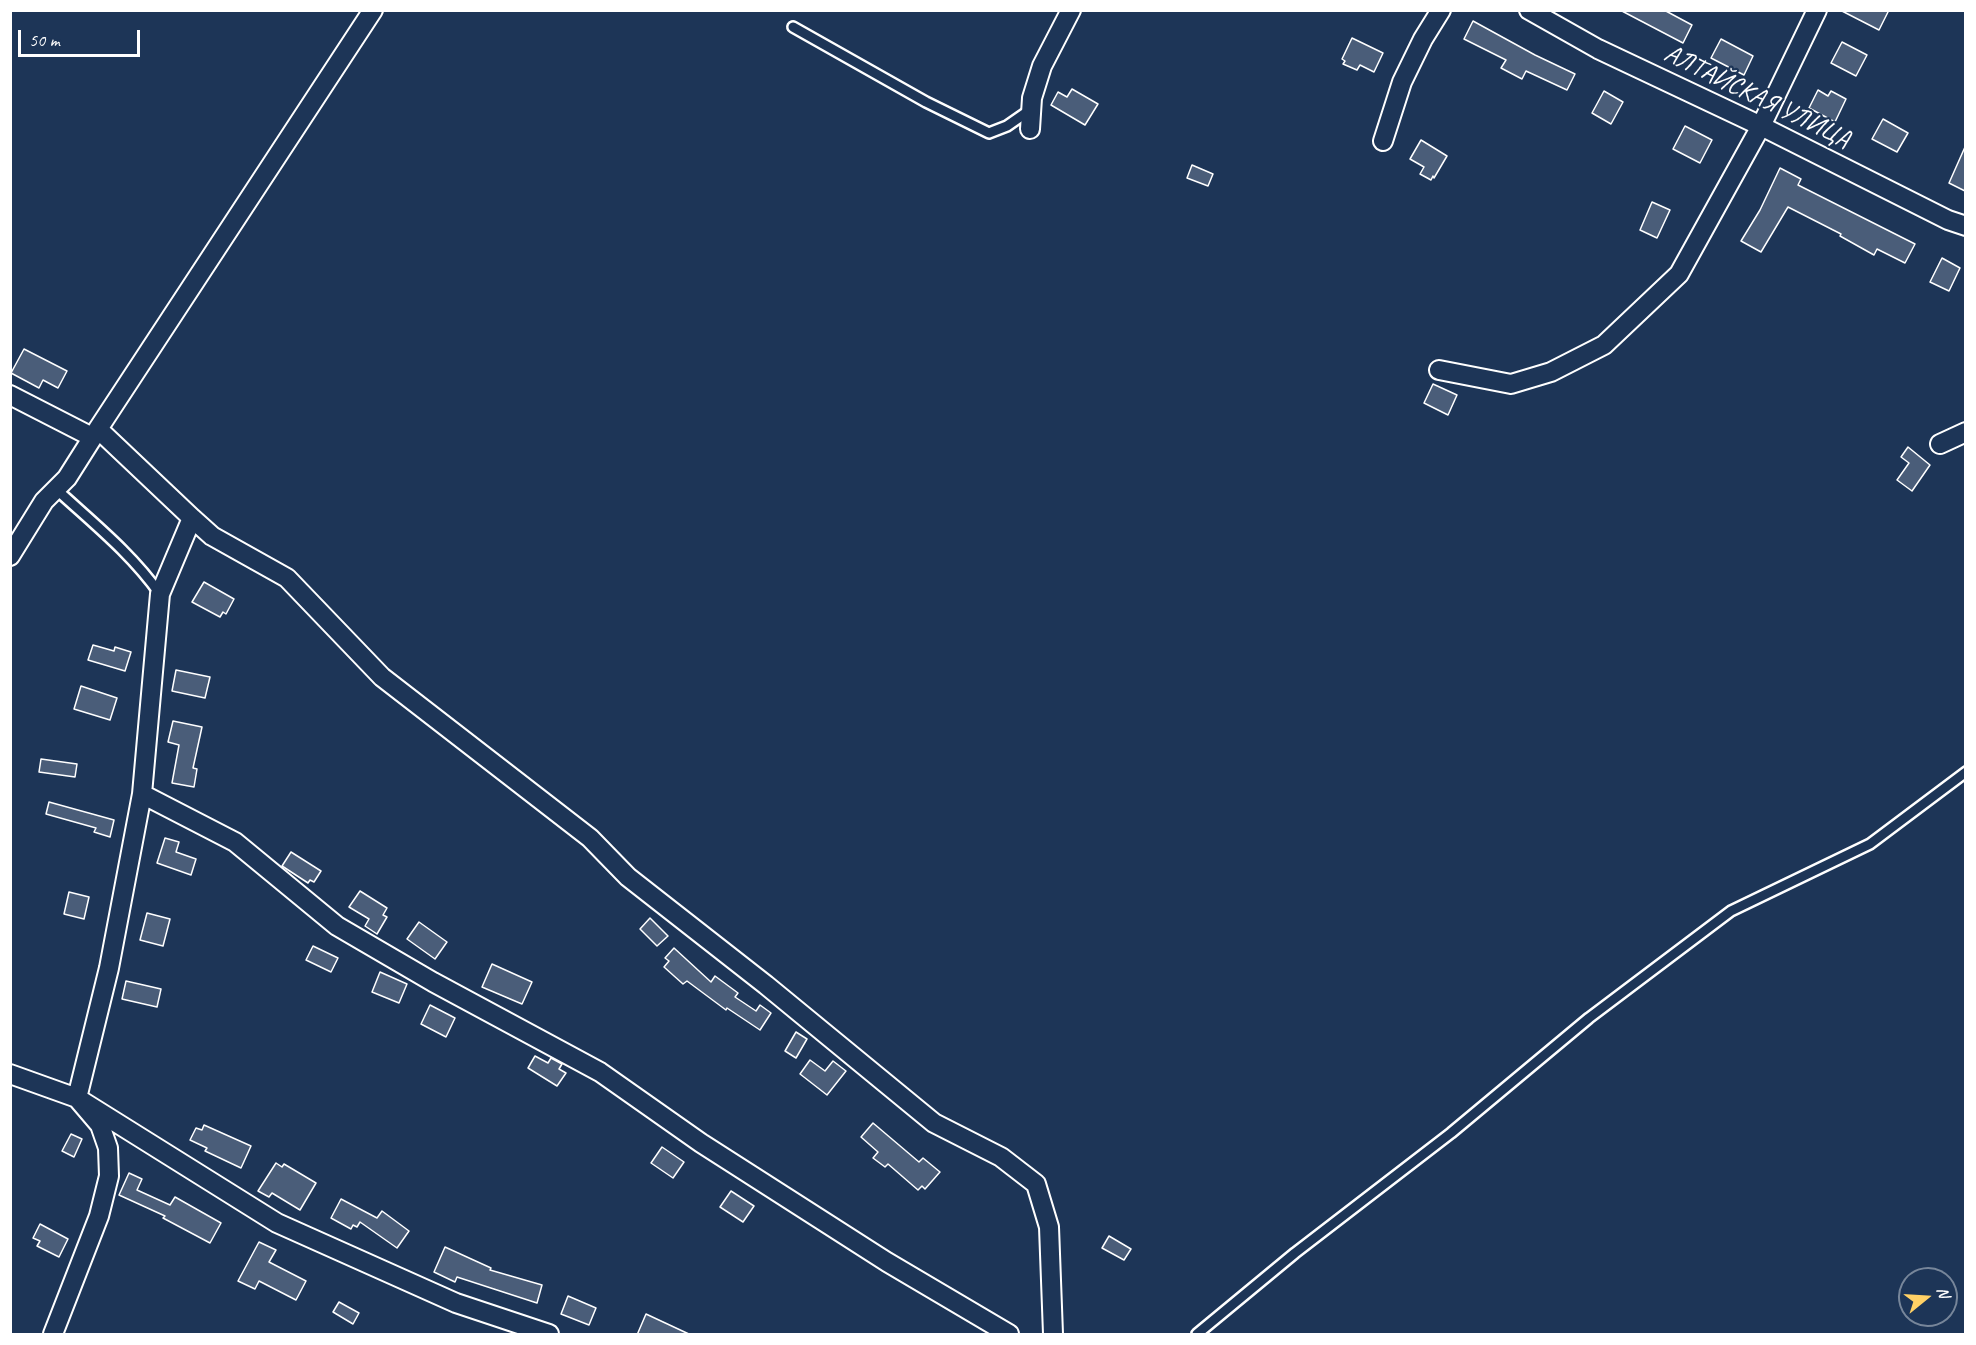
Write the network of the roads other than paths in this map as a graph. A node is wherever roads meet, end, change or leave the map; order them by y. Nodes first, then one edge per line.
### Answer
1 (373, 10) edge
2 (1071, 10) edge
3 (1440, 10) edge
4 (1529, 10) edge
5 (1817, 10) edge
6 (794, 27) dead end
7 (1031, 109) junction
8 (1761, 126) junction
9 (1030, 129) dead end
10 (1383, 141) dead end
11 (1965, 226) edge
12 (1439, 370) dead end
13 (10, 395) edge
14 (1965, 432) edge
15 (95, 433) junction
16 (1940, 444) dead end
17 (56, 489) junction
18 (192, 518) junction
19 (10, 556) edge
20 (160, 594) junction
21 (1965, 772) edge
22 (142, 794) junction
23 (10, 1074) edge
24 (77, 1098) junction
25 (53, 1335) edge
26 (549, 1335) edge
27 (1009, 1335) edge
28 (1053, 1335) edge
29 (1197, 1335) edge

1 - 15 street
2 - 7 street
3 - 10 street
4 - 8 street, АЛТАЙСКАЯ УЛИЦА
5 - 8 street
6 - 7 lane
7 - 9 street
8 - 11 street, АЛТАЙСКАЯ УЛИЦА
8 - 12 street
13 - 15 street
14 - 16 street
15 - 17 street
15 - 18 street
17 - 19 street
17 - 20 lane
18 - 20 street
18 - 28 street
20 - 22 street
21 - 29 lane
22 - 24 street
22 - 27 street
23 - 24 street
24 - 25 street
24 - 26 street

